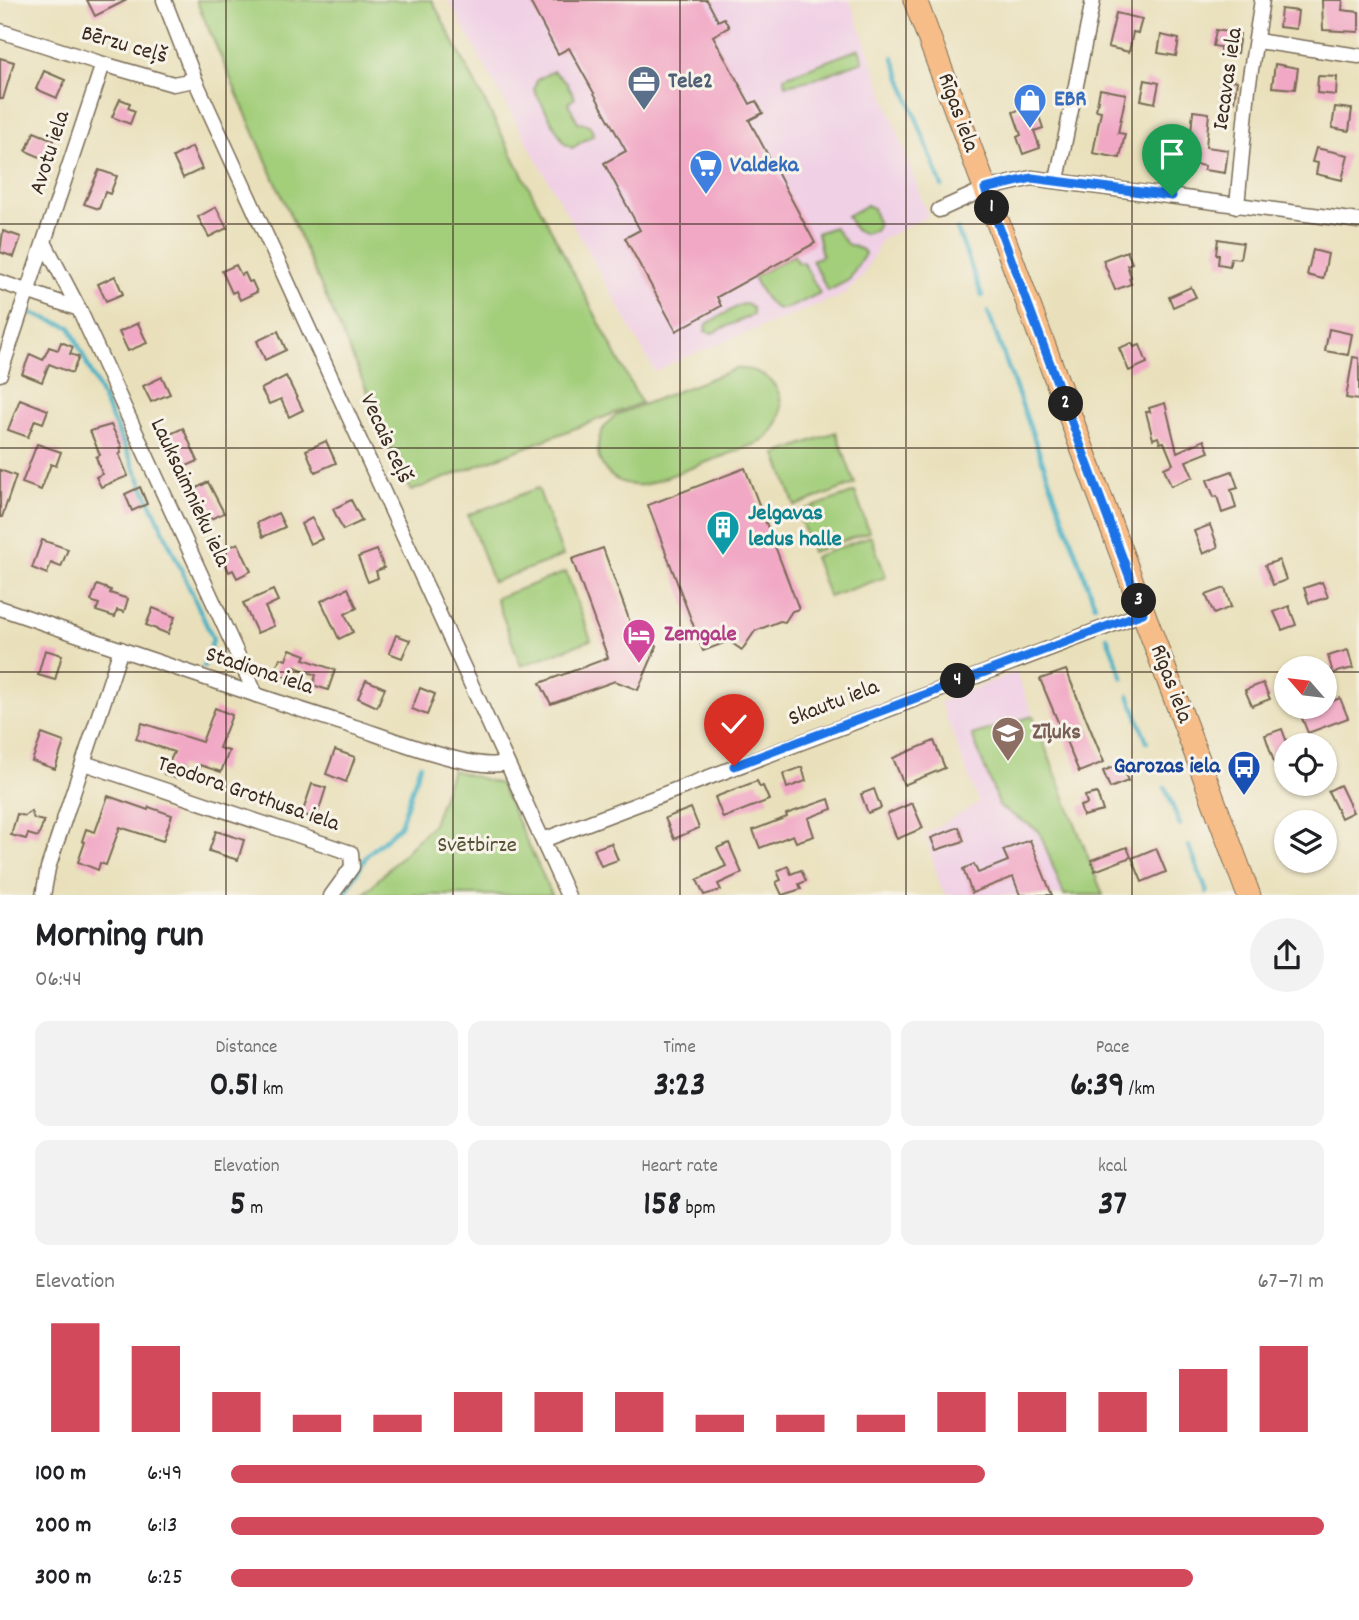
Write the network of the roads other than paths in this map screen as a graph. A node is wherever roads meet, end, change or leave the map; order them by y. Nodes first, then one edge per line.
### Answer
1 (164, 0) edge
2 (915, 0) edge
3 (1093, 0) edge
4 (1262, 0) edge
5 (0, 31) edge
6 (1257, 41) junction
7 (1359, 55) edge
8 (103, 64) junction
9 (195, 80) junction
10 (1057, 180) junction
11 (985, 189) junction
12 (1237, 206) junction
13 (939, 210) dead end
14 (1359, 221) edge
15 (45, 244) junction
16 (0, 282) edge
17 (28, 292) junction
18 (79, 309) junction
19 (0, 374) edge
20 (0, 608) edge
21 (1143, 613) junction
22 (121, 649) junction
23 (256, 695) junction
24 (84, 763) junction
25 (506, 763) junction
26 (542, 840) junction
27 (43, 895) edge
28 (331, 895) edge
29 (568, 895) edge
30 (1249, 895) edge

1 - 9 street, Vecais ceļš
2 - 11 main road, Rīgas iela
3 - 10 street
4 - 6 street, Iecavas iela
5 - 8 street, Bērzu ceļš
6 - 7 street
6 - 12 street, Iecavas iela
8 - 9 street, Bērzu ceļš
8 - 15 street, Avotu iela
9 - 25 street, Vecais ceļš
10 - 11 street
10 - 12 street
11 - 13 street
11 - 21 main road, Rīgas iela
12 - 14 street
15 - 17 street, Avotu iela
15 - 18 street, Lauksaimnieku iela
16 - 17 street
17 - 18 street
17 - 19 street, Avotu iela
18 - 23 street, Lauksaimnieku iela
20 - 22 street, Stadiona iela
21 - 26 street, Skautu iela
21 - 30 main road, Rīgas iela
22 - 23 street, Stadiona iela
22 - 24 street
23 - 25 street, Stadiona iela
24 - 27 street
24 - 28 street, Teodora Grothusa iela
25 - 26 street, Vecais ceļš
26 - 29 street, Vecais ceļš

